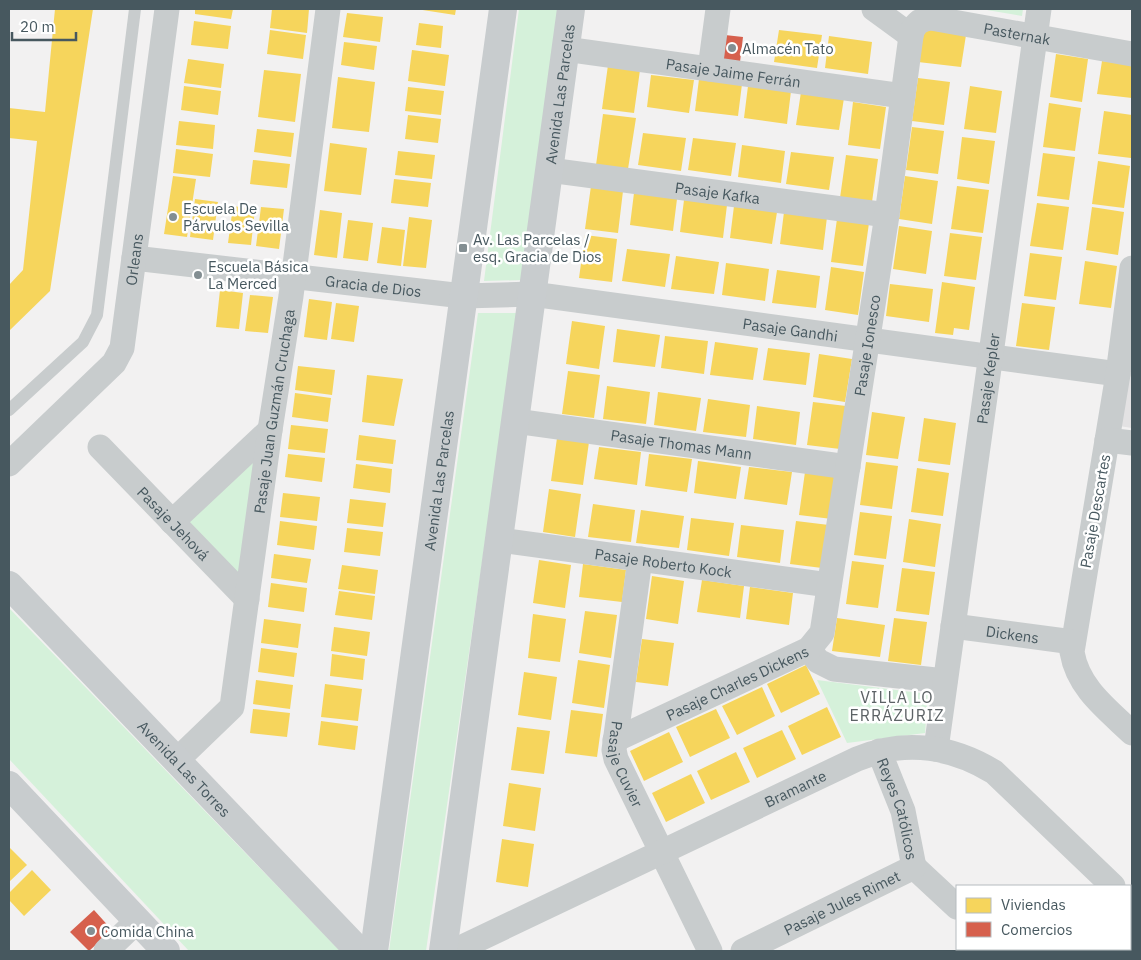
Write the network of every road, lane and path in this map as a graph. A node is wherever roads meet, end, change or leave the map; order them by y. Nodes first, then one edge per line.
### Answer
1 (135, 9) edge
2 (167, 9) edge
3 (328, 9) edge
4 (503, 9) edge
5 (570, 9) edge
6 (718, 9) edge
7 (874, 9) edge
8 (1039, 9) edge
9 (911, 36) junction
10 (1036, 36) junction
11 (565, 49) junction
12 (1132, 54) edge
13 (710, 69) junction
14 (903, 96) junction
15 (548, 170) junction
16 (887, 215) junction
17 (134, 258) junction
18 (1132, 268) edge
19 (293, 276) junction
20 (532, 294) junction
21 (463, 296) junction
22 (868, 340) junction
23 (991, 358) junction
24 (1118, 374) junction
25 (9, 410) edge
26 (514, 421) junction
27 (270, 430) junction
28 (1106, 440) junction
29 (1132, 443) edge
30 (100, 447) dead end
31 (9, 464) edge
32 (848, 467) junction
33 (172, 522) junction
34 (498, 540) junction
35 (640, 559) junction
36 (829, 584) junction
37 (9, 585) edge
38 (247, 599) junction
39 (953, 626) junction
40 (1073, 642) junction
41 (809, 649) junction
42 (946, 681) junction
43 (1132, 733) edge
44 (615, 740) junction
45 (936, 749) junction
46 (879, 751) junction
47 (177, 760) junction
48 (9, 785) edge
49 (662, 852) junction
50 (914, 867) junction
51 (1112, 885) edge
52 (956, 906) edge
53 (137, 921) junction
54 (106, 951) edge
55 (166, 951) edge
56 (359, 951) edge
57 (374, 951) edge
58 (443, 951) edge
59 (454, 951) edge
60 (710, 951) edge
61 (743, 951) edge

1 - 25 lane
2 - 17 street, Orleans
3 - 19 street, Pasaje Juan Guzmán Cruchaga
4 - 21 street, Avenida Las Parcelas
5 - 11 street, Avenida Las Parcelas
6 - 13 street
7 - 9 street
8 - 10 street, Pasaje Kepler
9 - 10 street, Pasternak
9 - 14 street, Pasaje Ionesco
10 - 12 street, Pasternak
10 - 23 street, Pasaje Kepler
11 - 13 street, Pasaje Jaime Ferrán
11 - 15 street, Avenida Las Parcelas
13 - 14 street, Pasaje Jaime Ferrán
14 - 16 street, Pasaje Ionesco
15 - 16 street, Pasaje Kafka
15 - 20 street, Avenida Las Parcelas
16 - 22 street, Pasaje Ionesco
17 - 19 street, Gracia de Dios
17 - 31 street, Orleans
18 - 24 street, Pasaje Descartes
19 - 21 street, Gracia de Dios
19 - 27 street, Pasaje Juan Guzmán Cruchaga
20 - 21 street, Pasaje Gandhi
20 - 22 street, Pasaje Gandhi
20 - 26 street, Avenida Las Parcelas
21 - 57 street, Avenida Las Parcelas
22 - 23 street, Pasaje Gandhi
22 - 32 street, Pasaje Ionesco
23 - 24 street, Pasaje Gandhi
23 - 39 street, Pasaje Kepler
24 - 28 street, Pasaje Descartes
26 - 32 street, Pasaje Thomas Mann
26 - 34 street, Avenida Las Parcelas
27 - 33 street
27 - 38 street, Pasaje Juan Guzmán Cruchaga
28 - 29 street
28 - 40 street, Pasaje Descartes
30 - 33 street, Pasaje Jehová
32 - 36 street, Pasaje Ionesco
33 - 38 street, Pasaje Jehová
34 - 35 street, Pasaje Roberto Kock
34 - 58 street, Avenida Las Parcelas
35 - 36 street, Pasaje Roberto Kock
35 - 44 street, Pasaje Cuvier
36 - 41 street, Pasaje Ionesco
37 - 47 street, Avenida Las Torres
38 - 47 street, Pasaje Juan Guzmán Cruchaga
39 - 40 street, Dickens
39 - 42 street, Pasaje Kepler
40 - 43 street, Pasaje Descartes
41 - 42 street, Pasaje Charles Dickens
41 - 44 street, Pasaje Charles Dickens
42 - 45 street, Pasaje Kepler
44 - 49 street, Pasaje Cuvier
45 - 46 street, Bramante
45 - 51 street, Bramante
46 - 49 street, Bramante
46 - 50 street, Reyes Católicos
47 - 56 street, Avenida Las Torres
48 - 53 street
49 - 59 street, Bramante
49 - 60 street, Pasaje Cuvier
50 - 52 street
50 - 61 street, Pasaje Jules Rimet
53 - 54 street
53 - 55 street

